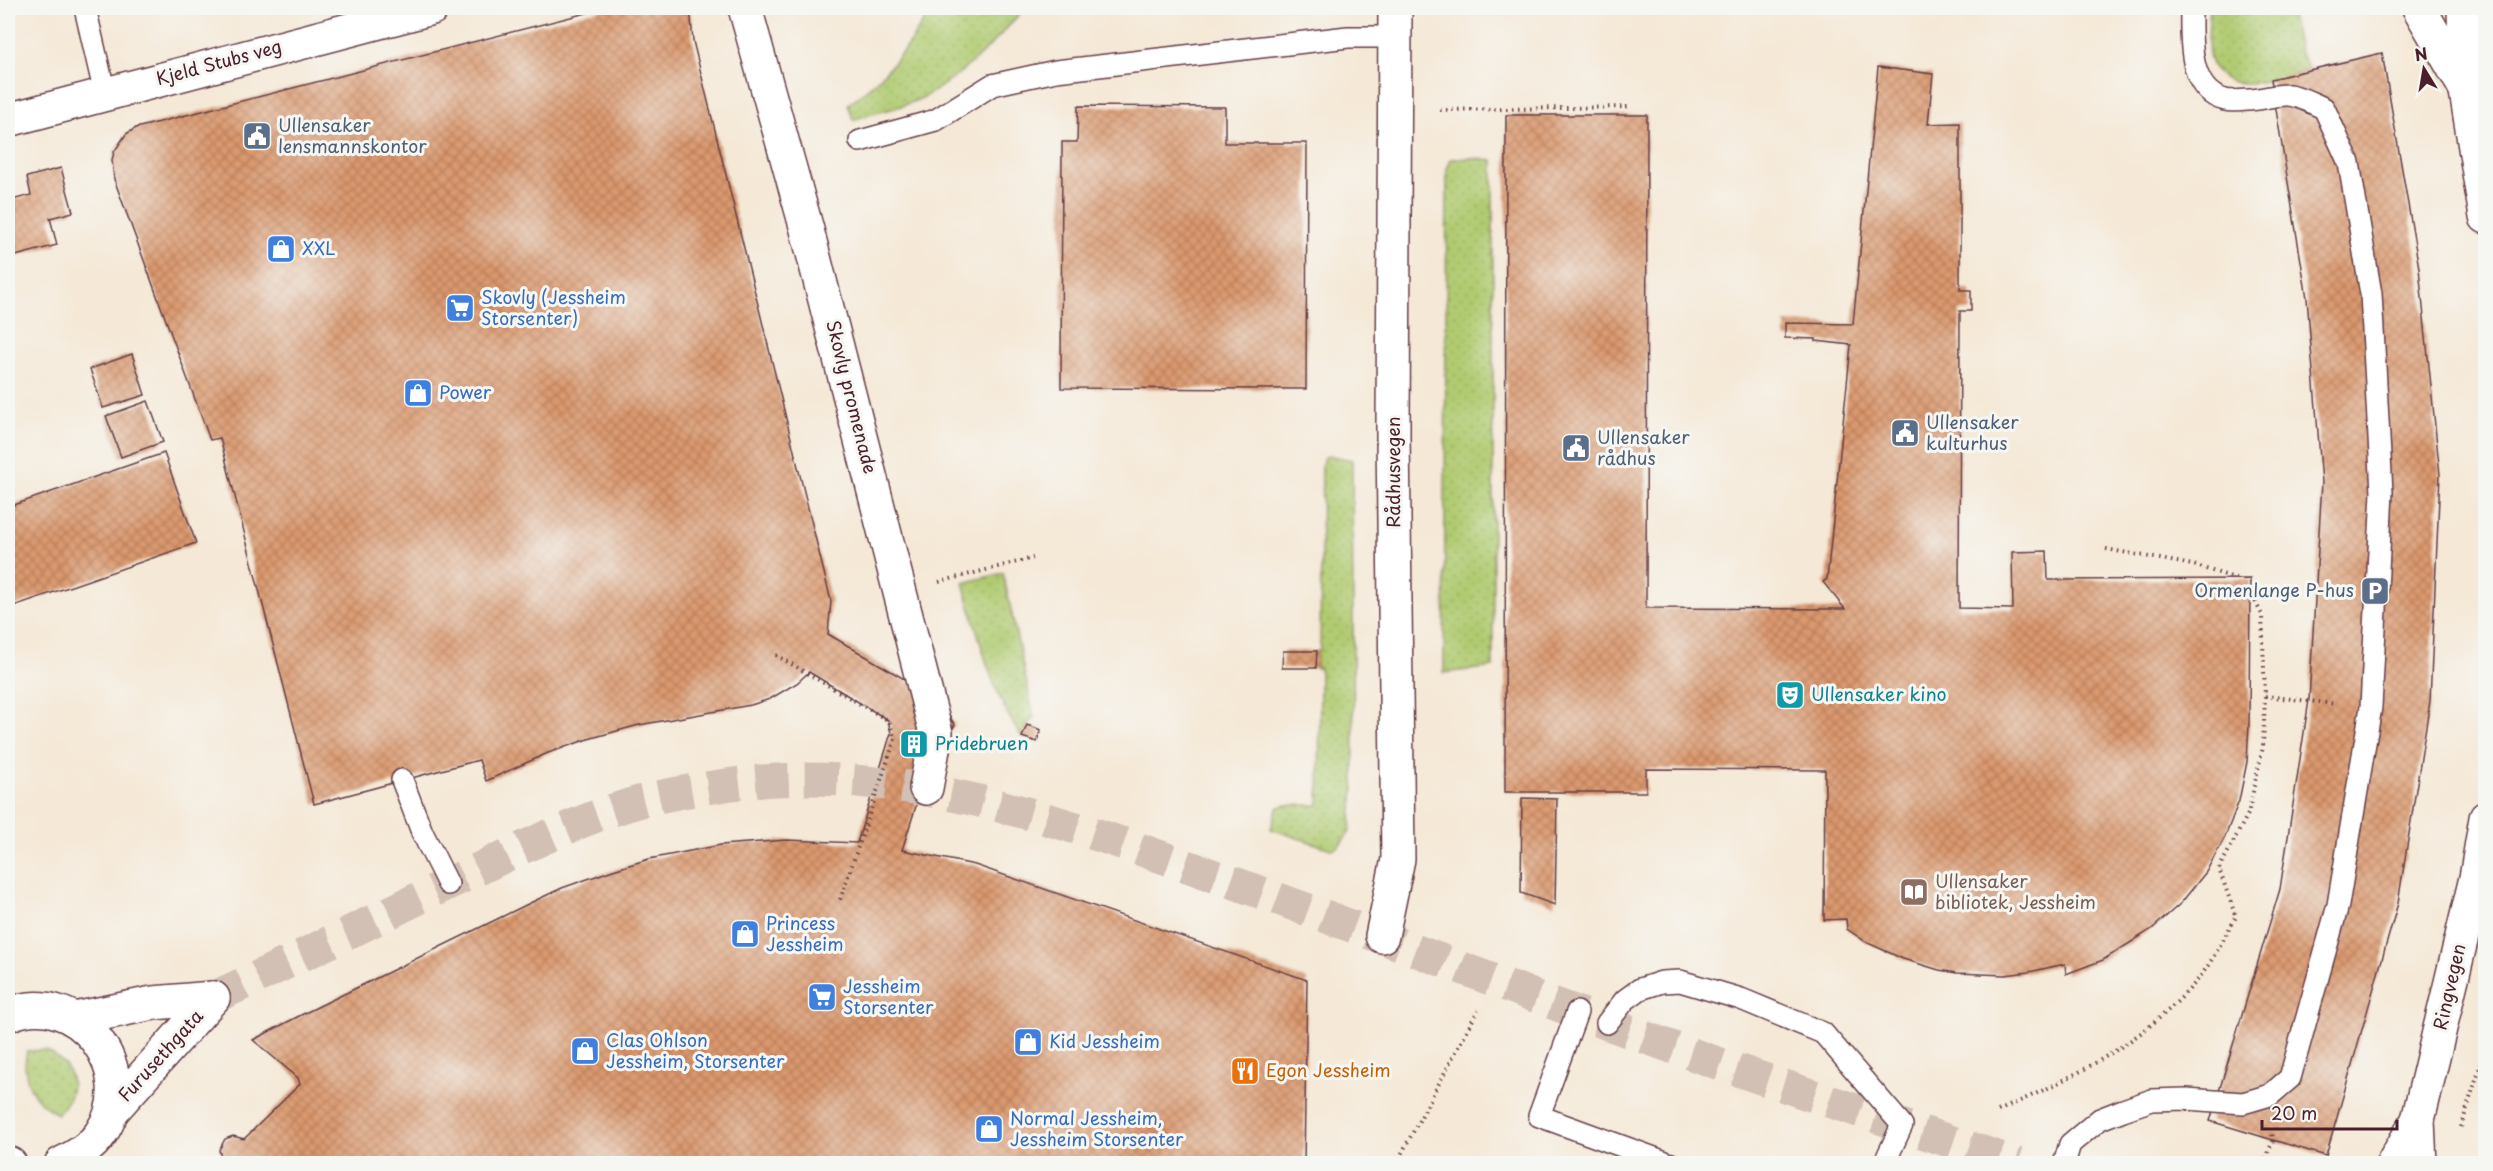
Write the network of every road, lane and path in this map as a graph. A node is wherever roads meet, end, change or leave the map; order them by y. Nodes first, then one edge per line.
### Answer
1 (85, 8) edge
2 (432, 8) edge
3 (745, 8) edge
4 (2192, 8) edge
5 (2418, 8) edge
6 (2464, 8) edge
7 (1395, 22) edge
8 (2466, 91) junction
9 (105, 94) junction
10 (1629, 107) dead end
11 (1440, 110) dead end
12 (8, 120) edge
13 (860, 141) dead end
14 (2486, 217) edge
15 (2106, 549) dead end
16 (1033, 558) dead end
17 (961, 576) dead end
18 (2238, 579) dead end
19 (2250, 591) dead end
20 (776, 655) dead end
21 (2265, 696) junction
22 (2371, 707) junction
23 (402, 780) dead end
24 (926, 788) dead end
25 (2486, 818) edge
26 (448, 884) dead end
27 (840, 900) dead end
28 (1382, 936) dead end
29 (8, 989) edge
30 (1478, 1010) dead end
31 (21, 1012) edge
32 (1577, 1012) dead end
33 (75, 1019) junction
34 (1607, 1023) dead end
35 (2486, 1048) edge
36 (1998, 1111) dead end
37 (2418, 1119) junction
38 (2460, 1130) dead end
39 (106, 1136) edge
40 (61, 1164) edge
41 (1396, 1164) edge
42 (1671, 1164) edge
43 (1884, 1164) edge
44 (2064, 1164) edge
45 (2393, 1164) edge
46 (2420, 1164) edge

1 - 9 lane
2 - 9 street, Kjeld Stubs veg
3 - 24 street, Skovly promenade
4 - 22 lane
5 - 8 street
6 - 8 street
7 - 13 lane
7 - 28 street, Rådhusvegen
8 - 14 street
9 - 12 street, Kjeld Stubs veg
10 - 11 path
15 - 18 path
16 - 17 path
19 - 21 path
20 - 27 path, bridge
21 - 22 path
21 - 36 path
22 - 44 lane
23 - 26 lane
25 - 37 street, Ringvegen
29 - 31 street
30 - 41 path
31 - 33 street
32 - 42 lane
33 - 39 street
33 - 39 street, Furusethgata
34 - 43 lane
35 - 38 path
37 - 45 street, Ringvegen
37 - 46 street, Ringvegen
39 - 40 street

